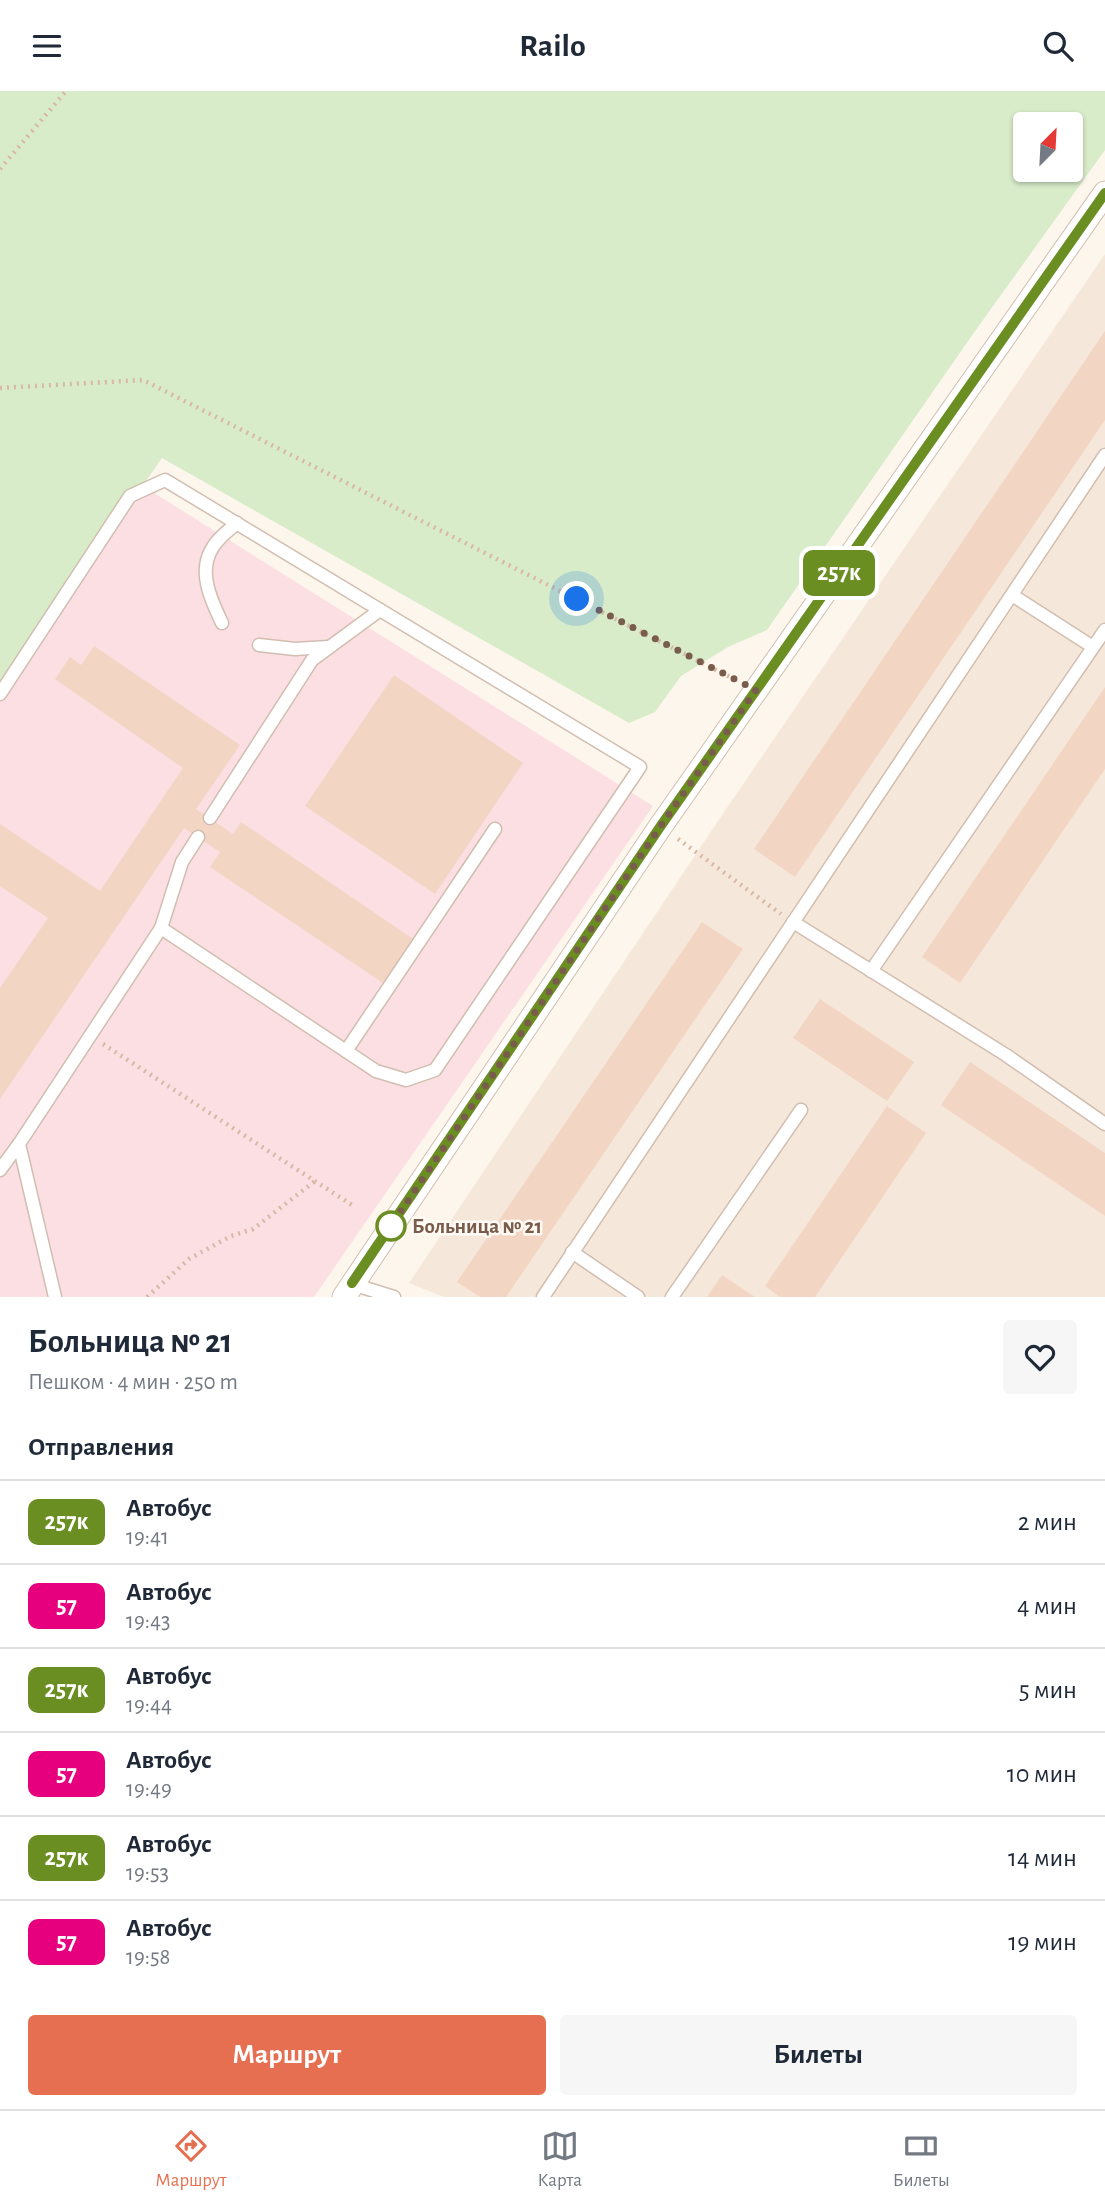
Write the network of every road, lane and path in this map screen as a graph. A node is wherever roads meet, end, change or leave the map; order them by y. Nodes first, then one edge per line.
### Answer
1 (66, 91) edge
2 (0, 169) edge
3 (1105, 193) edge
4 (0, 388) edge
5 (1105, 455) edge
6 (237, 523) junction
7 (1012, 595) junction
8 (380, 610) junction
9 (222, 623) dead end
10 (1105, 630) edge
11 (259, 645) dead end
12 (329, 647) junction
13 (1093, 647) junction
14 (756, 690) junction
15 (0, 694) edge
16 (210, 818) dead end
17 (660, 827) junction
18 (495, 829) dead end
19 (198, 837) dead end
20 (793, 922) junction
21 (162, 928) junction
22 (871, 971) junction
23 (90, 1036) junction
24 (346, 1051) junction
25 (801, 1110) dead end
26 (1105, 1123) edge
27 (19, 1144) junction
28 (0, 1170) edge
29 (315, 1181) junction
30 (355, 1207) dead end
31 (572, 1252) junction
32 (348, 1290) edge
33 (55, 1297) edge
34 (147, 1297) edge
35 (394, 1297) edge
36 (543, 1297) edge
37 (638, 1297) edge
38 (672, 1297) edge

1 - 2 path
3 - 14 street
4 - 14 path
5 - 7 lane
6 - 8 lane
6 - 9 lane
6 - 15 lane
7 - 13 lane
7 - 20 lane
8 - 12 lane
8 - 24 lane
10 - 13 lane
11 - 12 lane
12 - 16 lane
13 - 22 lane
14 - 17 street
17 - 20 path
17 - 32 street
18 - 24 lane
19 - 21 lane
20 - 22 lane
20 - 31 lane
21 - 23 lane
21 - 24 lane
22 - 26 lane
23 - 27 lane
23 - 29 path
25 - 38 lane
27 - 28 lane
27 - 33 lane
29 - 30 path
29 - 34 path
31 - 36 lane
31 - 37 lane
32 - 35 lane

